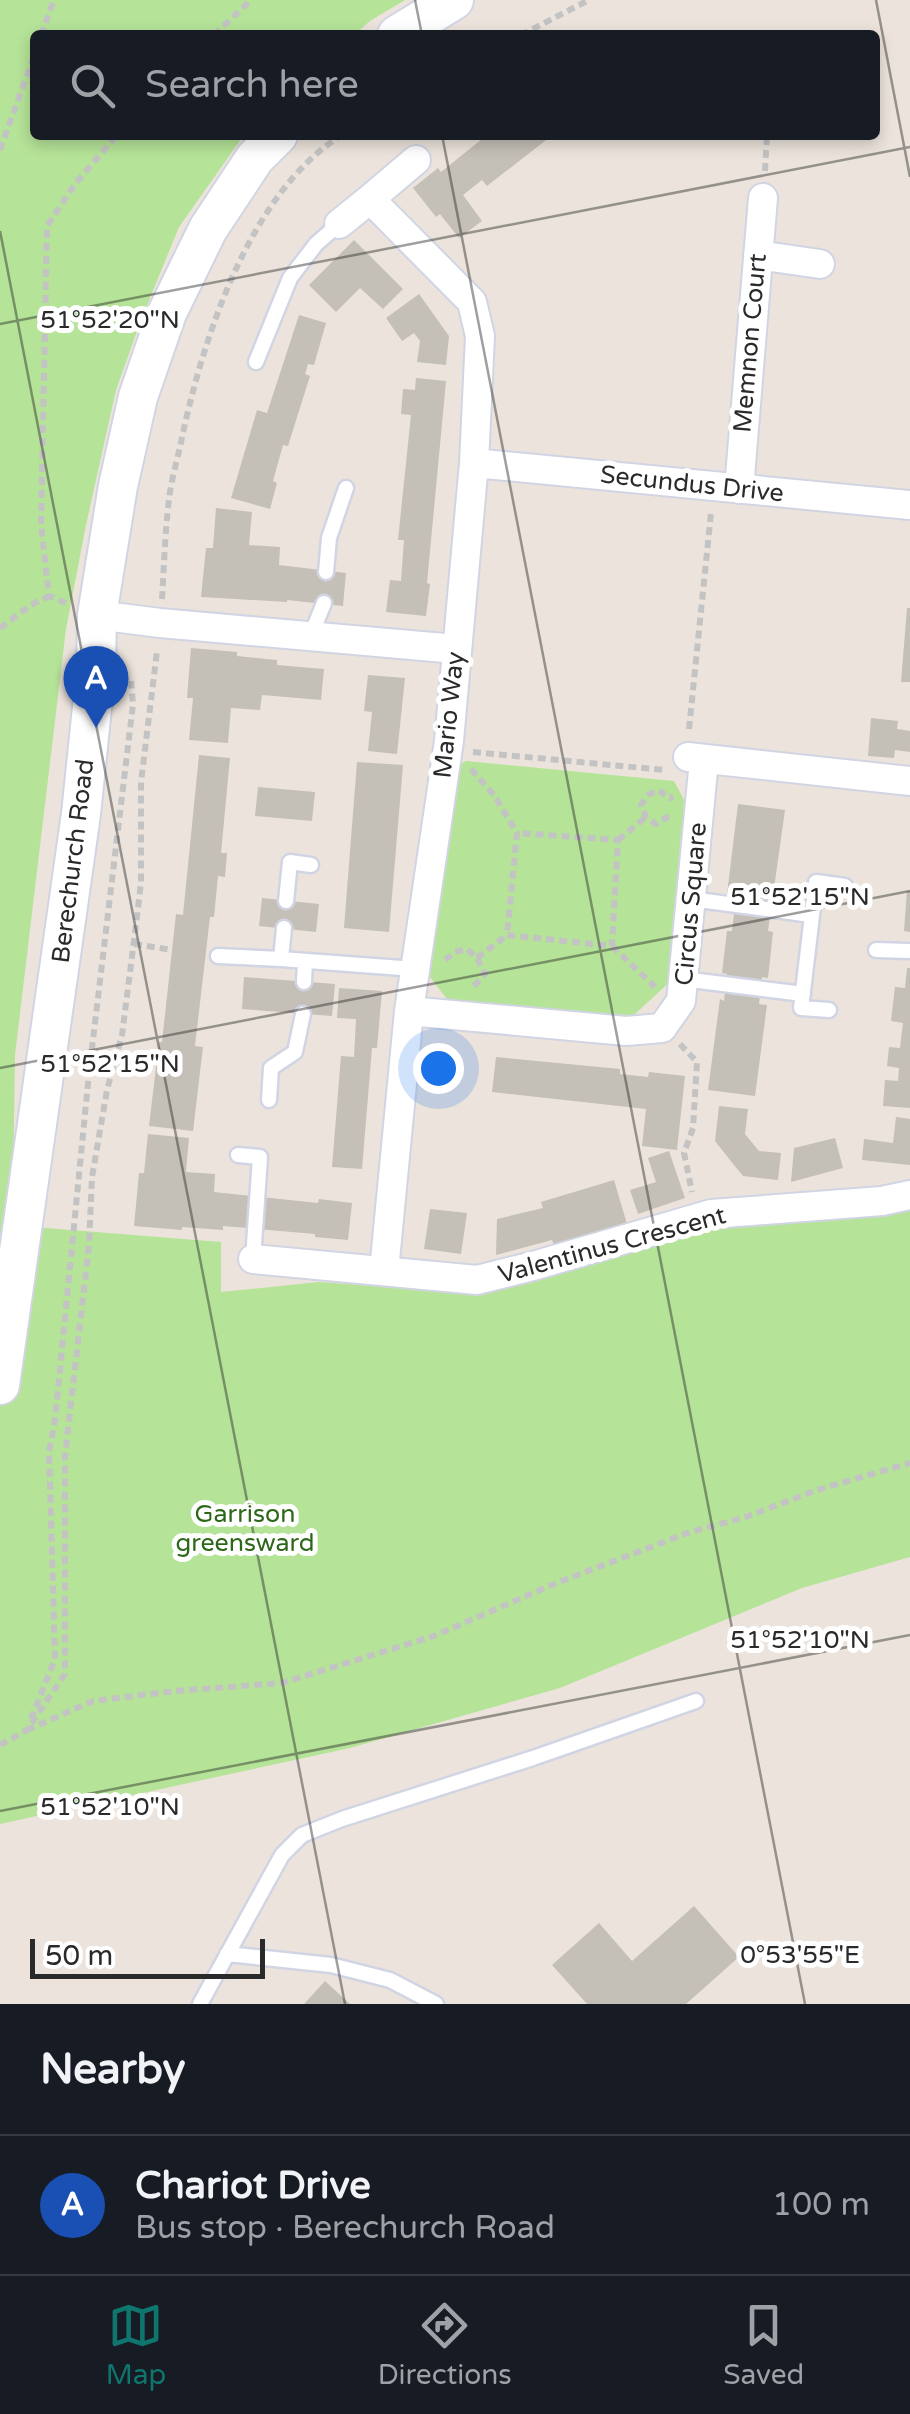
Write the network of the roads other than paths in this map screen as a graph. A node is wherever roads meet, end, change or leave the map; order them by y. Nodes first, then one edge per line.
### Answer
1 (454, 0) edge
2 (404, 30) edge
3 (273, 140) edge
4 (416, 160) dead end
5 (763, 198) dead end
6 (370, 200) junction
7 (338, 224) joint
8 (758, 255) junction
9 (820, 264) dead end
10 (256, 362) dead end
11 (474, 463) junction
12 (346, 488) dead end
13 (726, 488) junction
14 (910, 505) edge
15 (326, 572) dead end
16 (324, 604) dead end
17 (97, 615) junction
18 (312, 636) junction
19 (456, 648) junction
20 (910, 781) edge
21 (311, 865) dead end
22 (845, 886) dead end
23 (691, 899) junction
24 (286, 900) dead end
25 (812, 914) junction
26 (284, 928) dead end
27 (876, 950) dead end
28 (909, 951) edge
29 (218, 956) dead end
30 (281, 959) junction
31 (305, 961) junction
32 (684, 979) junction
33 (304, 982) dead end
34 (412, 990) junction
35 (803, 994) junction
36 (829, 1010) dead end
37 (304, 1014) dead end
38 (269, 1100) dead end
39 (238, 1155) dead end
40 (910, 1195) edge
41 (253, 1259) joint
42 (384, 1271) junction
43 (0, 1385) edge
44 (696, 1701) dead end
45 (227, 1954) junction
46 (200, 2004) edge
47 (436, 2004) edge

1 - 2 street
3 - 17 street, Berechurch Road
4 - 6 street
5 - 8 street, Memnon Court
6 - 7 street
6 - 11 street, Mario Way
7 - 10 lane
8 - 9 street
8 - 13 street, Memnon Court
11 - 13 street, Secundus Drive
11 - 19 street, Mario Way
12 - 15 lane
13 - 14 street, Secundus Drive
16 - 18 lane
17 - 18 street
17 - 43 street, Berechurch Road
18 - 19 street
19 - 34 street, Mario Way
20 - 23 street, Circus Square
21 - 24 lane
22 - 25 lane
23 - 25 lane
23 - 32 street, Circus Square
25 - 35 lane
26 - 30 lane
27 - 28 lane
29 - 30 lane
30 - 31 lane
31 - 33 lane
31 - 34 lane
32 - 34 street, Circus Square
32 - 35 lane
34 - 42 street, Mario Way
35 - 36 lane
37 - 38 lane
39 - 41 lane
40 - 42 street, Valentinus Crescent
41 - 42 street, Valentinus Crescent
44 - 45 lane
45 - 46 lane
45 - 47 lane

